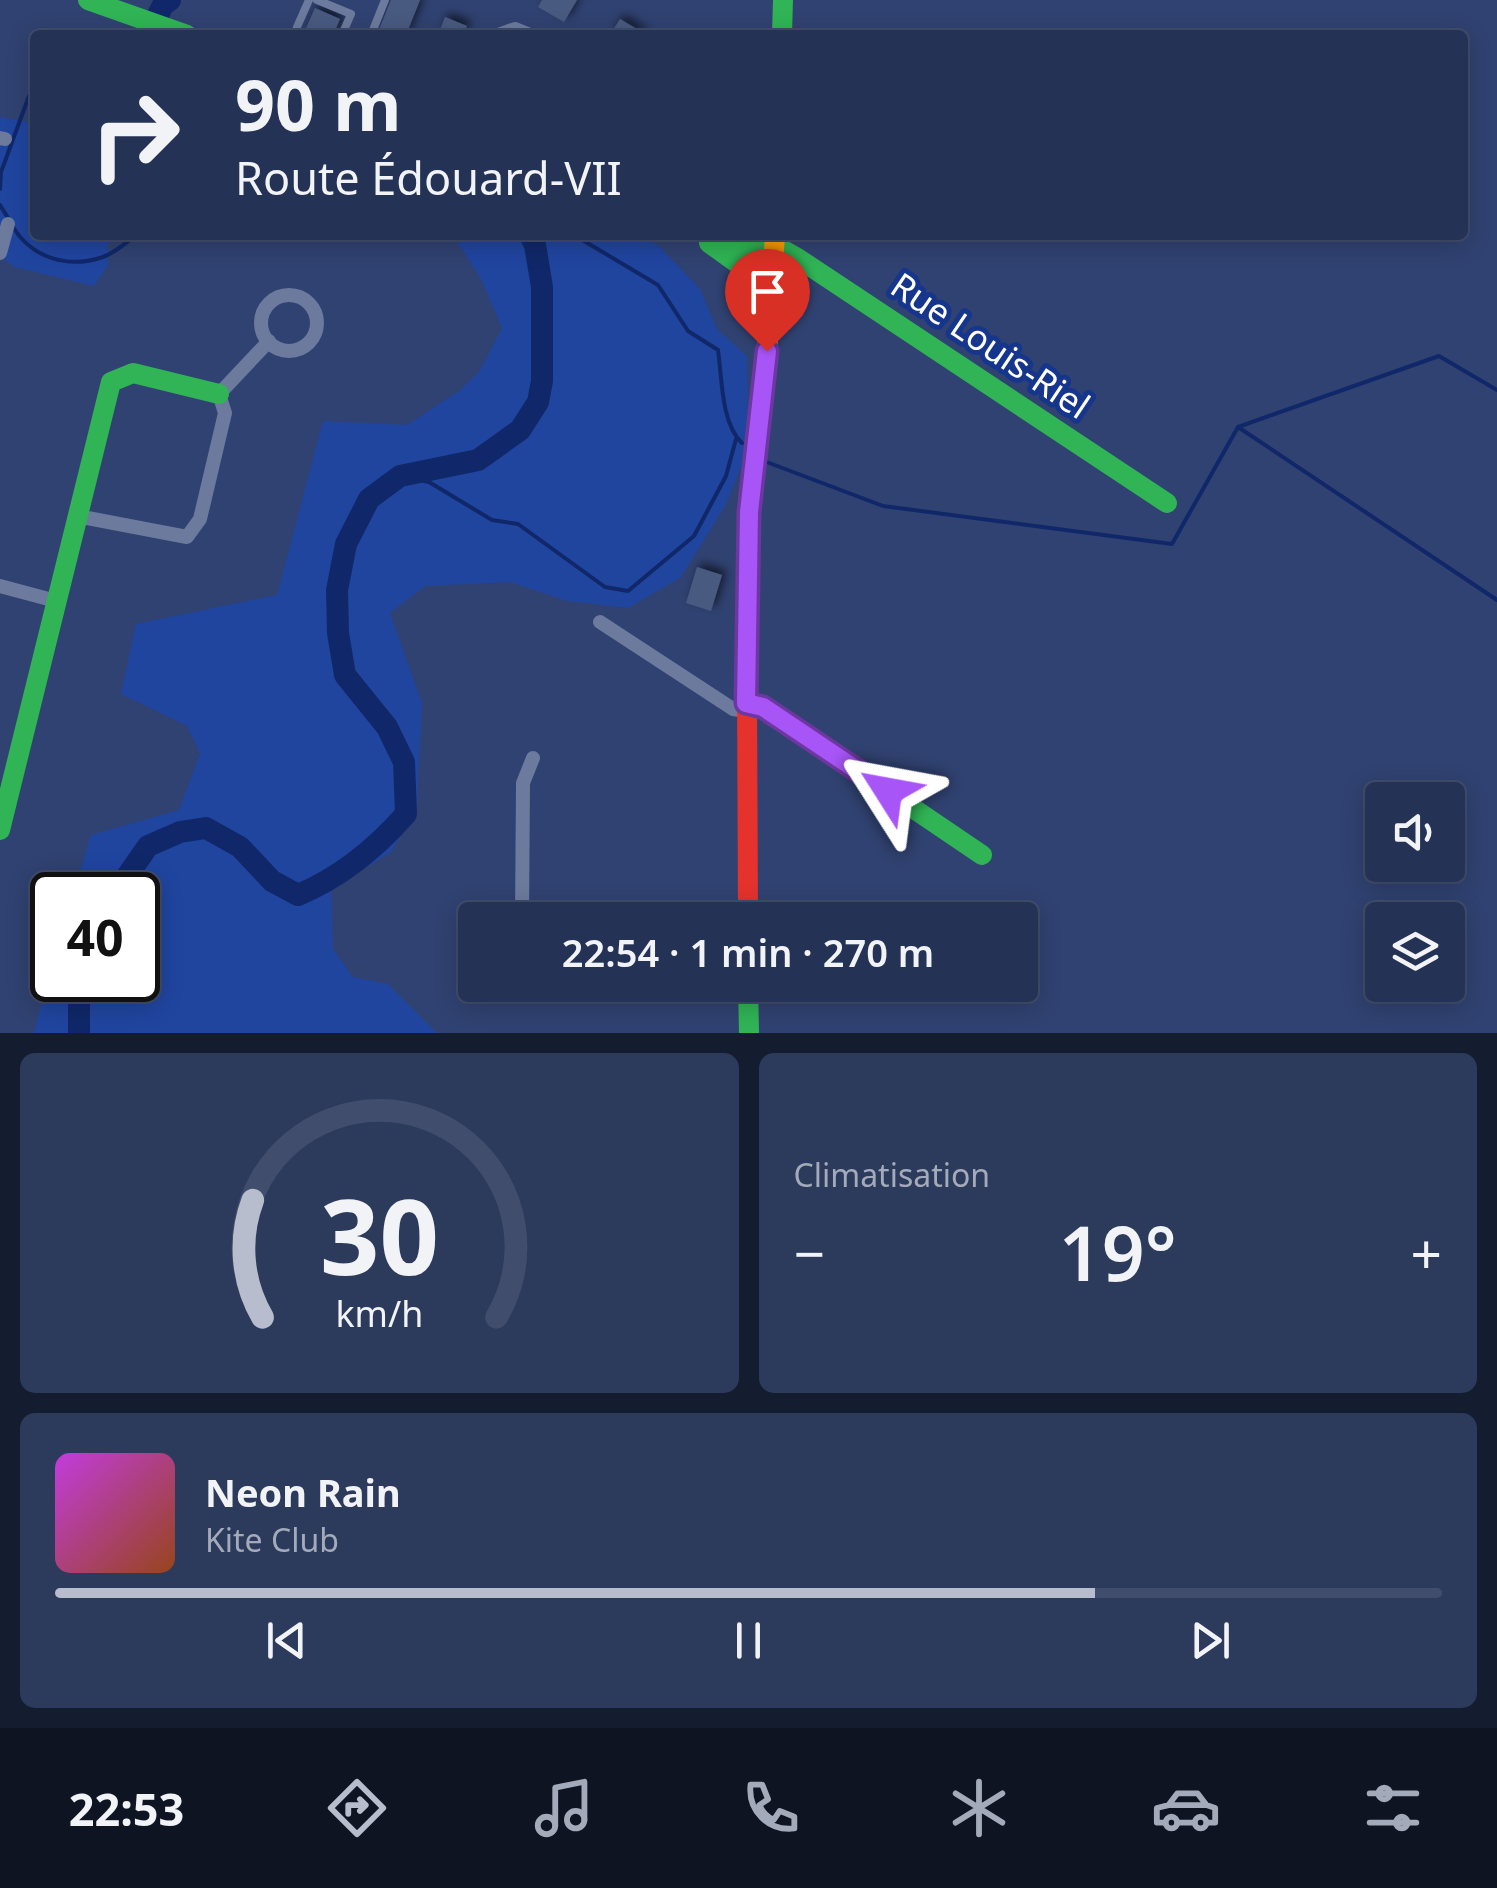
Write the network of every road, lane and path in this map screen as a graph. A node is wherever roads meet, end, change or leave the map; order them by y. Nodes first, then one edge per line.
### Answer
1 (88, 0) edge
2 (309, 0) edge
3 (317, 0) edge
4 (385, 0) edge
5 (783, 0) edge
6 (298, 27) dead end
7 (173, 30) edge
8 (344, 30) edge
9 (374, 30) edge
10 (782, 30) edge
11 (8, 224) dead end
12 (707, 240) edge
13 (724, 240) edge
14 (774, 244) edge
15 (0, 253) edge
16 (770, 300) junction
17 (268, 342) junction
18 (218, 394) junction
19 (1167, 503) dead end
20 (77, 516) junction
21 (0, 586) edge
22 (56, 600) junction
23 (600, 622) dead end
24 (746, 707) junction
25 (533, 758) dead end
26 (1, 822) edge
27 (982, 855) dead end
28 (522, 902) edge
29 (748, 902) edge
30 (748, 1002) edge
31 (749, 1033) edge

1 - 7 street
2 - 6 lane
3 - 8 lane
4 - 9 lane
5 - 10 street
11 - 15 street
12 - 16 street
13 - 14 street, Rue Louis-Riel
14 - 16 street
14 - 19 street, Rue Louis-Riel
16 - 24 street
17 - 17 street
17 - 18 street
18 - 20 street
18 - 20 street
20 - 22 street
21 - 22 street
22 - 26 street
23 - 24 street
24 - 27 street
24 - 29 street
25 - 28 street
30 - 31 street

